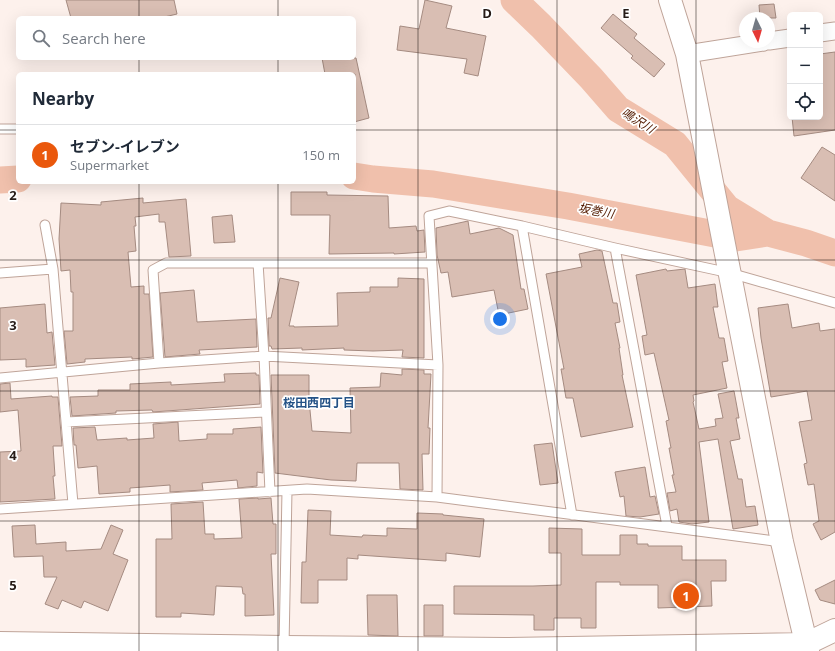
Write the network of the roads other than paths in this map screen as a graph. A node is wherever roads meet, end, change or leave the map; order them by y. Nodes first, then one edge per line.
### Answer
1 (670, 0) edge
2 (835, 31) edge
3 (823, 33) edge
4 (787, 38) edge
5 (775, 40) edge
6 (739, 46) edge
7 (688, 54) junction
8 (0, 129) edge
9 (16, 129) edge
10 (45, 225) dead end
11 (522, 226) junction
12 (615, 248) junction
13 (258, 263) junction
14 (431, 263) junction
15 (729, 264) junction
16 (54, 268) junction
17 (0, 273) edge
18 (835, 303) edge
19 (264, 356) junction
20 (160, 363) junction
21 (438, 365) junction
22 (62, 372) junction
23 (0, 378) edge
24 (266, 412) junction
25 (66, 422) junction
26 (287, 491) junction
27 (270, 492) junction
28 (437, 497) junction
29 (73, 504) junction
30 (0, 509) edge
31 (572, 515) junction
32 (667, 526) junction
33 (782, 542) junction
34 (835, 630) edge
35 (0, 643) edge
36 (41, 647) edge
37 (284, 647) junction
38 (807, 648) edge
39 (505, 650) edge

1 - 7 street
2 - 3 street
4 - 5 street
6 - 7 street
7 - 15 street
8 - 9 lane
10 - 16 lane
11 - 12 lane
11 - 14 lane
11 - 31 lane
12 - 15 lane
12 - 32 lane
13 - 14 lane
13 - 19 lane
13 - 20 lane
14 - 21 lane
15 - 18 lane
15 - 33 street
16 - 17 lane
16 - 22 lane
19 - 20 lane
19 - 21 lane
19 - 24 lane
20 - 22 lane
21 - 28 lane
22 - 23 lane
22 - 25 lane
24 - 25 lane
24 - 27 lane
25 - 29 lane
26 - 27 lane
26 - 28 lane
26 - 37 lane
27 - 29 lane
28 - 31 lane
29 - 30 lane
31 - 32 lane
32 - 33 lane
33 - 38 street
34 - 38 street
35 - 36 street
36 - 37 street
37 - 39 street
38 - 39 street

